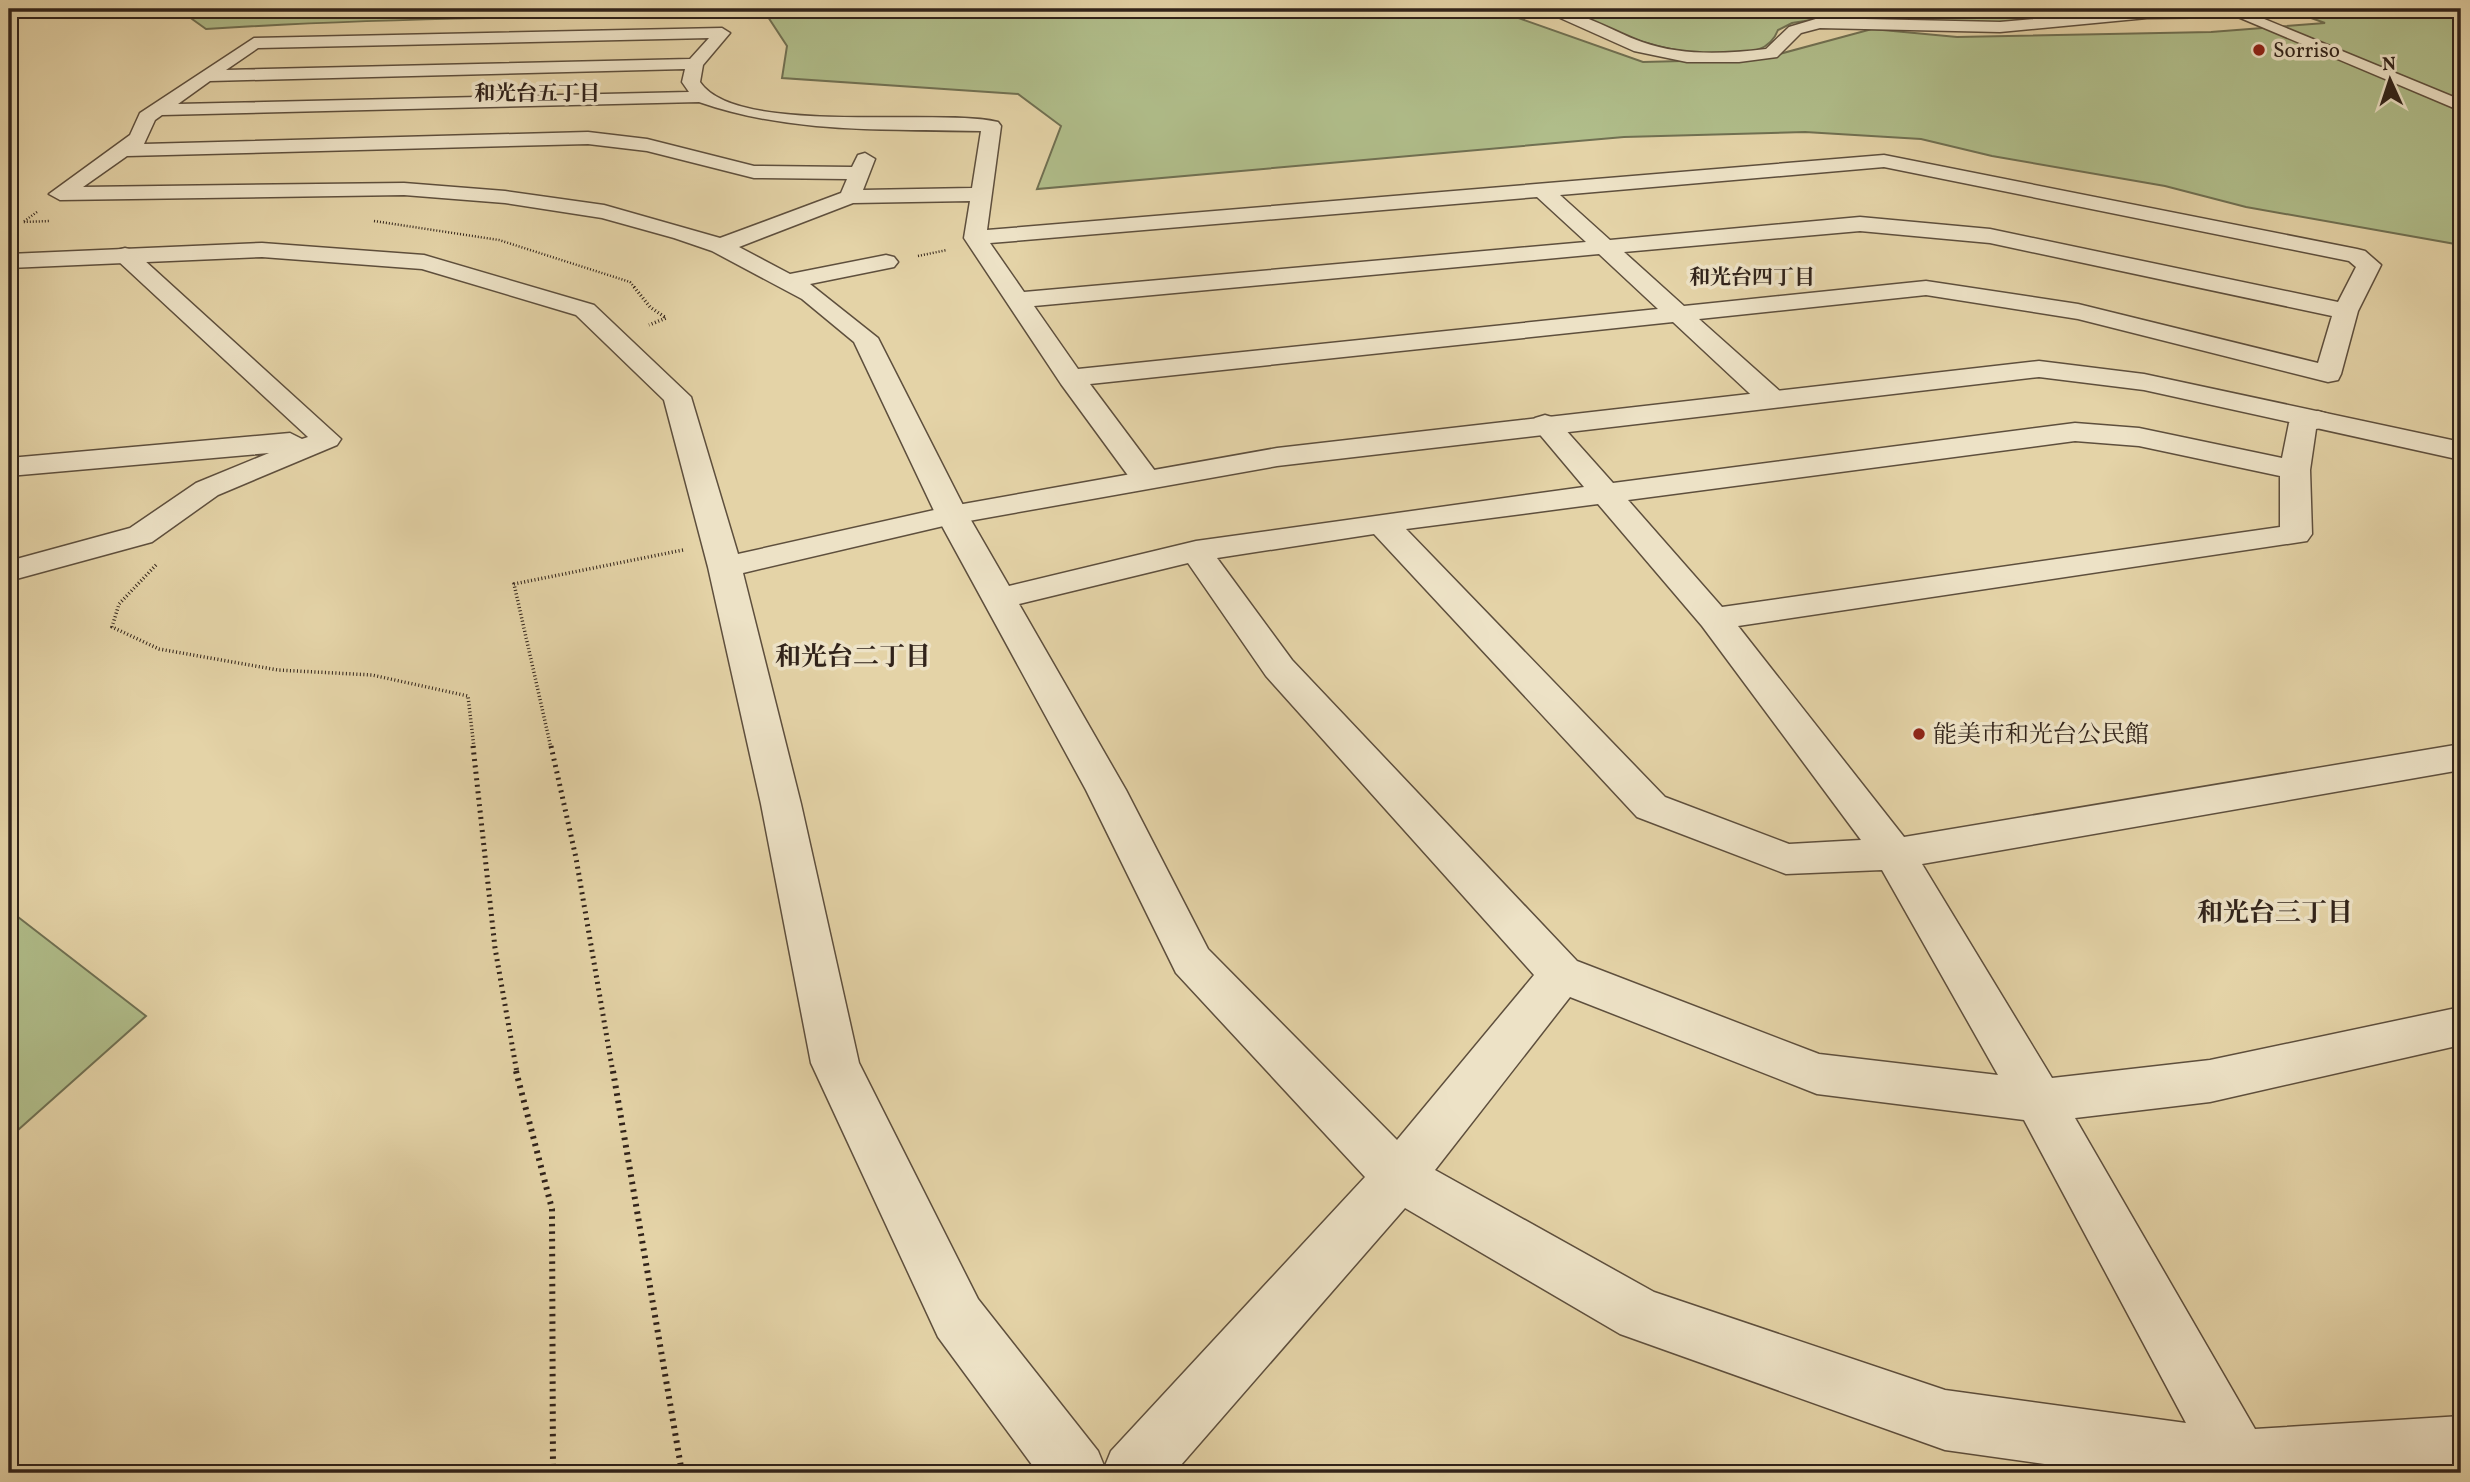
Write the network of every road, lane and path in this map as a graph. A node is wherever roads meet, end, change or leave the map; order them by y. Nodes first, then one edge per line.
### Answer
1 (1548, 9) edge
2 (2230, 10) edge
3 (695, 64) junction
4 (207, 76) junction
5 (701, 97) junction
6 (541, 101) junction
7 (2461, 106) edge
8 (157, 110) junction
9 (880, 122) junction
10 (504, 140) junction
11 (124, 150) junction
12 (487, 157) dead end
13 (859, 173) junction
14 (470, 174) dead end
15 (1542, 190) junction
16 (453, 191) junction
17 (979, 194) junction
18 (850, 197) junction
19 (977, 241) junction
20 (720, 246) junction
21 (1603, 246) junction
22 (125, 255) junction
23 (9, 261) edge
24 (887, 262) joint
25 (789, 281) junction
26 (1018, 300) junction
27 (2346, 311) junction
28 (1677, 313) junction
29 (1071, 377) junction
30 (1772, 398) junction
31 (2318, 420) junction
32 (1545, 424) junction
33 (327, 439) junction
34 (2461, 452) edge
35 (9, 467) edge
36 (2295, 470) junction
37 (1146, 479) junction
38 (1604, 494) junction
39 (952, 515) junction
40 (1382, 523) junction
41 (1196, 551) junction
42 (721, 555) junction
43 (160, 560) dead end
44 (9, 571) edge
45 (1001, 598) junction
46 (1713, 619) junction
47 (2461, 757) edge
48 (1894, 854) junction
49 (1561, 974) junction
50 (2461, 1026) edge
51 (2039, 1101) junction
52 (1399, 1177) junction
53 (2461, 1447) edge
54 (2242, 1467) edge
55 (553, 1473) edge
56 (682, 1473) edge
57 (1076, 1473) edge
58 (1133, 1473) edge

1 - 2 street
2 - 7 street
3 - 4 street
3 - 4 street
3 - 5 street
4 - 8 street
5 - 6 street
5 - 9 street
6 - 8 street
6 - 10 street
8 - 11 street
9 - 13 street
9 - 17 street
10 - 11 street
10 - 12 street
10 - 13 street
11 - 16 street
13 - 18 street
14 - 16 street
15 - 19 street
15 - 21 street
15 - 27 street
16 - 20 street
17 - 18 street
17 - 19 street
18 - 20 street
19 - 24 path
19 - 26 street
20 - 25 street
21 - 26 street
21 - 27 street
21 - 28 street
22 - 23 street
22 - 33 street
22 - 42 street
24 - 25 street
25 - 39 street
26 - 29 street
27 - 28 street
28 - 29 street
28 - 30 street
29 - 37 street
30 - 31 street
30 - 32 street
31 - 34 street
31 - 36 street
32 - 37 street
32 - 38 street
33 - 35 street
33 - 44 street
36 - 38 street
36 - 46 street
37 - 39 street
38 - 40 street
38 - 46 street
39 - 42 street
39 - 45 street
40 - 41 street
40 - 48 street
41 - 45 street
41 - 49 street
42 - 56 path
42 - 57 street
43 - 55 path
45 - 52 street
46 - 48 street
47 - 48 street
48 - 51 street
49 - 51 street
49 - 52 street
50 - 51 street
51 - 54 street
52 - 54 street
52 - 58 street
53 - 54 street

